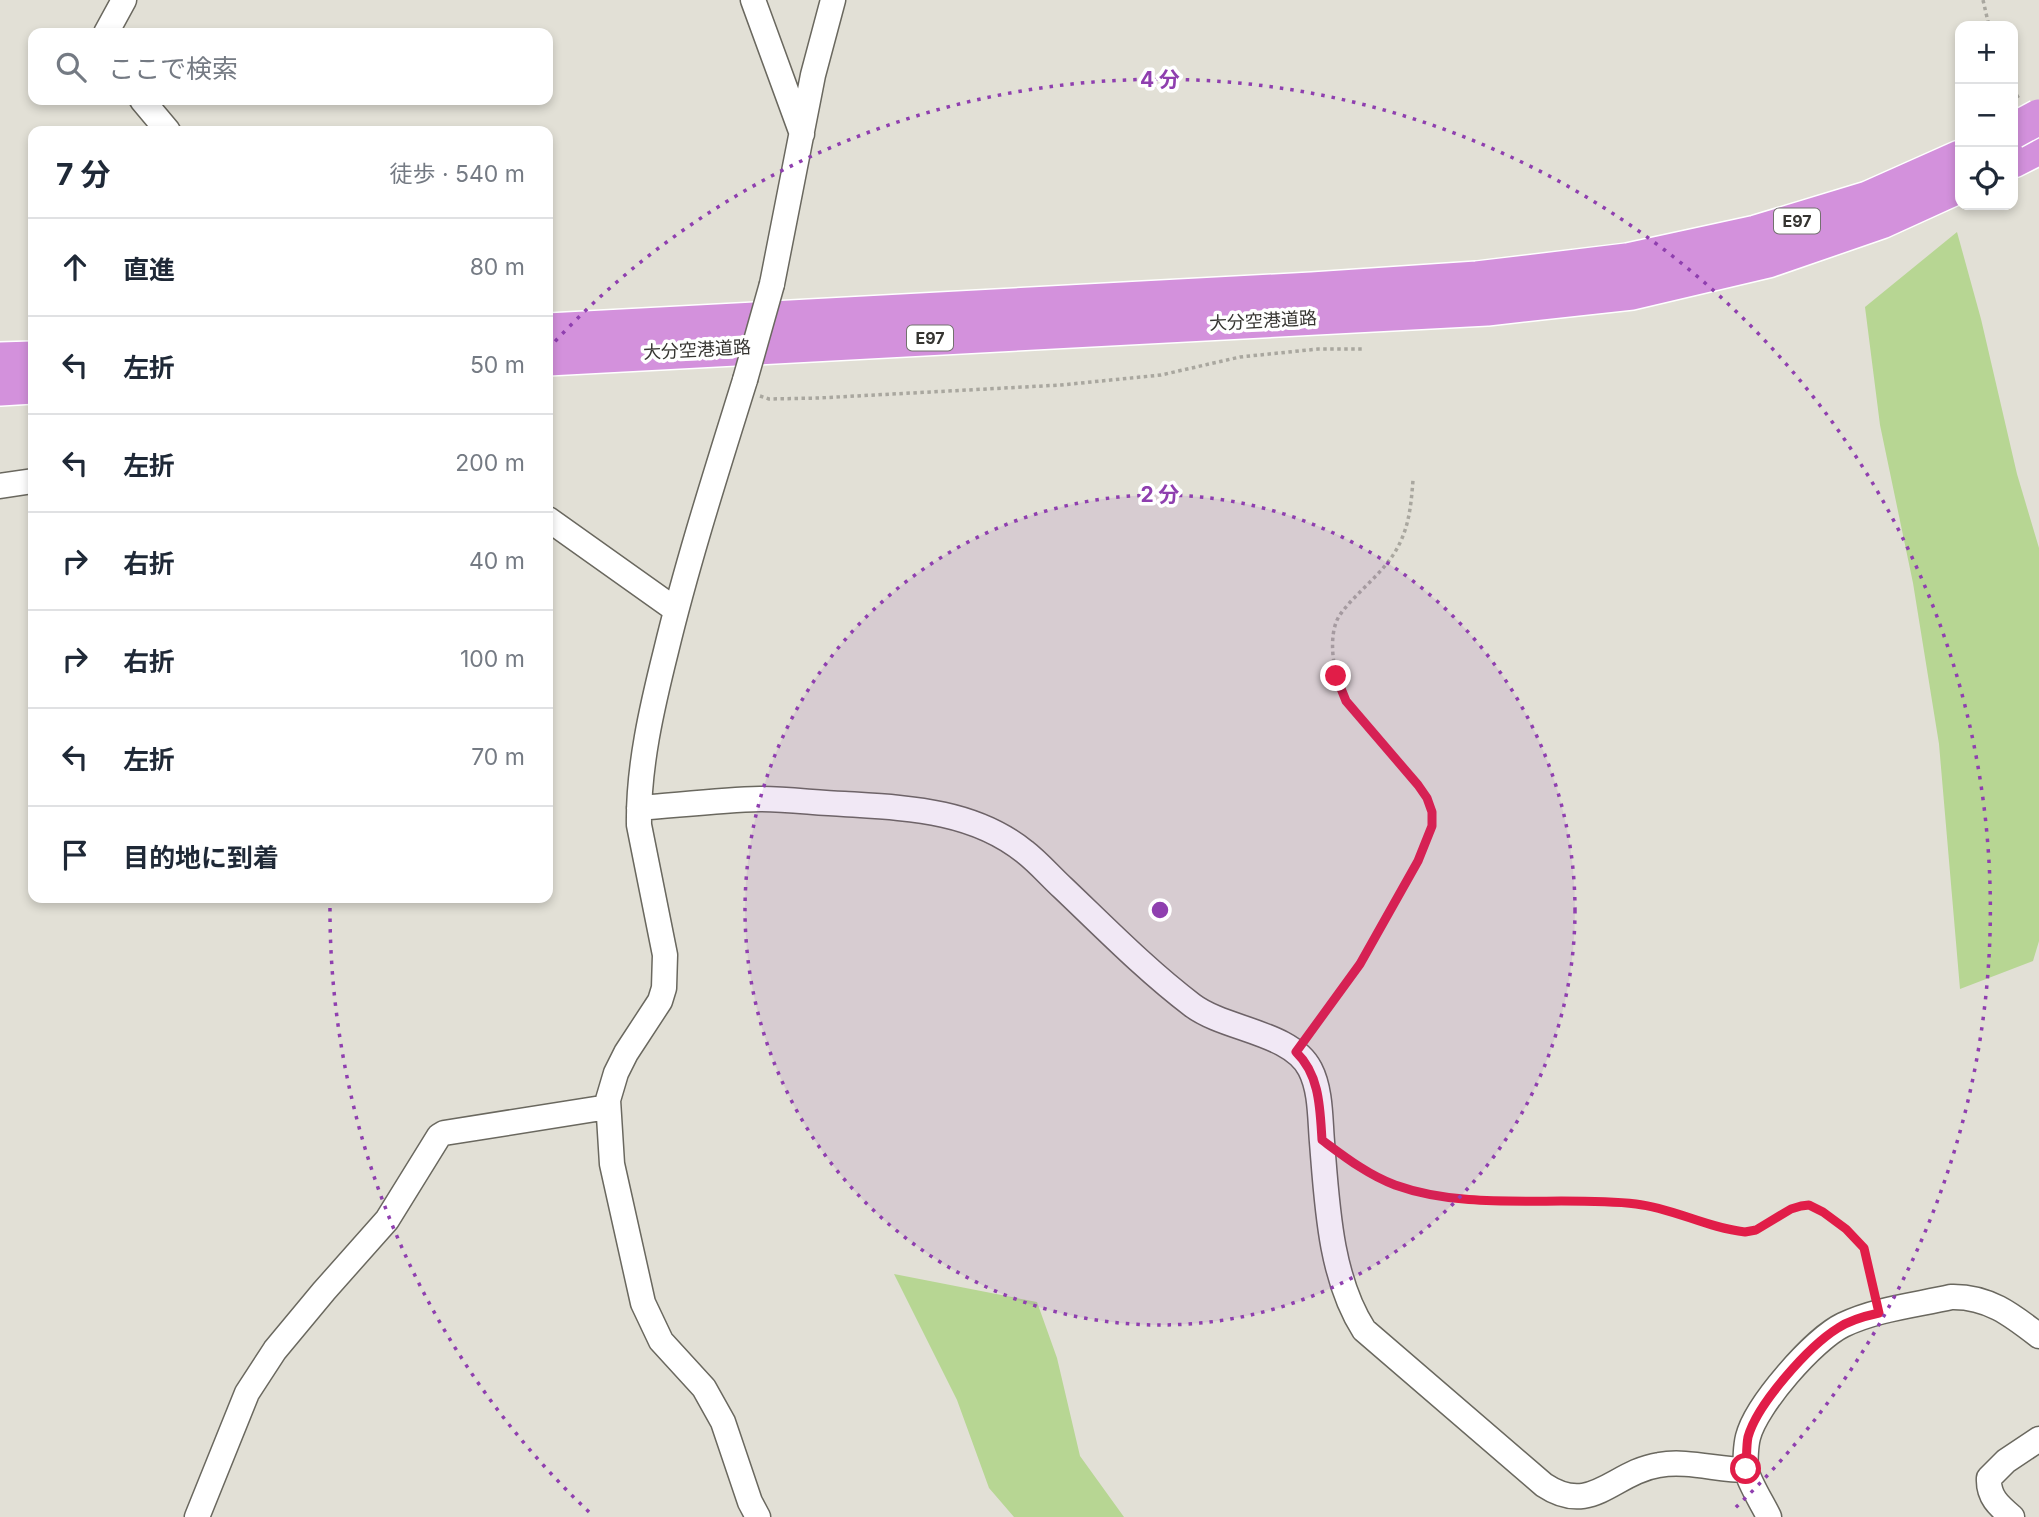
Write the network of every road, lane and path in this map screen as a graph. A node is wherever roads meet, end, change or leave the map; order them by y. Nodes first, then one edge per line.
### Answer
1 (124, 0) edge
2 (753, 0) edge
3 (833, 0) edge
4 (1983, 0) edge
5 (1988, 21) edge
6 (109, 28) edge
7 (146, 105) edge
8 (2039, 117) edge
9 (164, 126) edge
10 (2018, 128) edge
11 (802, 136) junction
12 (2039, 147) edge
13 (2018, 158) edge
14 (1955, 160) edge
15 (1955, 187) edge
16 (1629, 277) junction
17 (1312, 304) junction
18 (553, 331) edge
19 (1362, 349) dead end
20 (553, 358) edge
21 (28, 359) edge
22 (0, 360) edge
23 (28, 386) edge
24 (743, 386) junction
25 (0, 388) edge
26 (1413, 480) dead end
27 (28, 482) edge
28 (0, 486) edge
29 (553, 523) edge
30 (676, 610) junction
31 (639, 808) junction
32 (1296, 1052) junction
33 (608, 1107) junction
34 (1322, 1140) junction
35 (1879, 1313) junction
36 (2039, 1336) edge
37 (2039, 1439) edge
38 (1746, 1469) junction
39 (197, 1517) edge
40 (758, 1517) edge
41 (1769, 1517) edge
42 (2012, 1517) edge

1 - 6 street
2 - 11 street
3 - 11 street
4 - 5 path
7 - 9 street
8 - 10 highway, bridge
11 - 24 street, bridge
12 - 13 highway
14 - 16 highway, 大分空港道路 / E97
15 - 16 highway, 大分空港道路 / E97
16 - 17 highway, 大分空港道路 / E97
17 - 18 highway, 大分空港道路 / E97
17 - 20 highway, 大分空港道路 / E97
19 - 24 path
21 - 22 highway
23 - 25 highway
24 - 30 street
26 - 32 path
27 - 28 street
29 - 30 street
30 - 31 street
31 - 32 street
31 - 33 street
32 - 34 street
33 - 39 street
33 - 40 street
34 - 35 path
34 - 38 street
35 - 36 street
35 - 38 street
37 - 42 street
38 - 41 street

